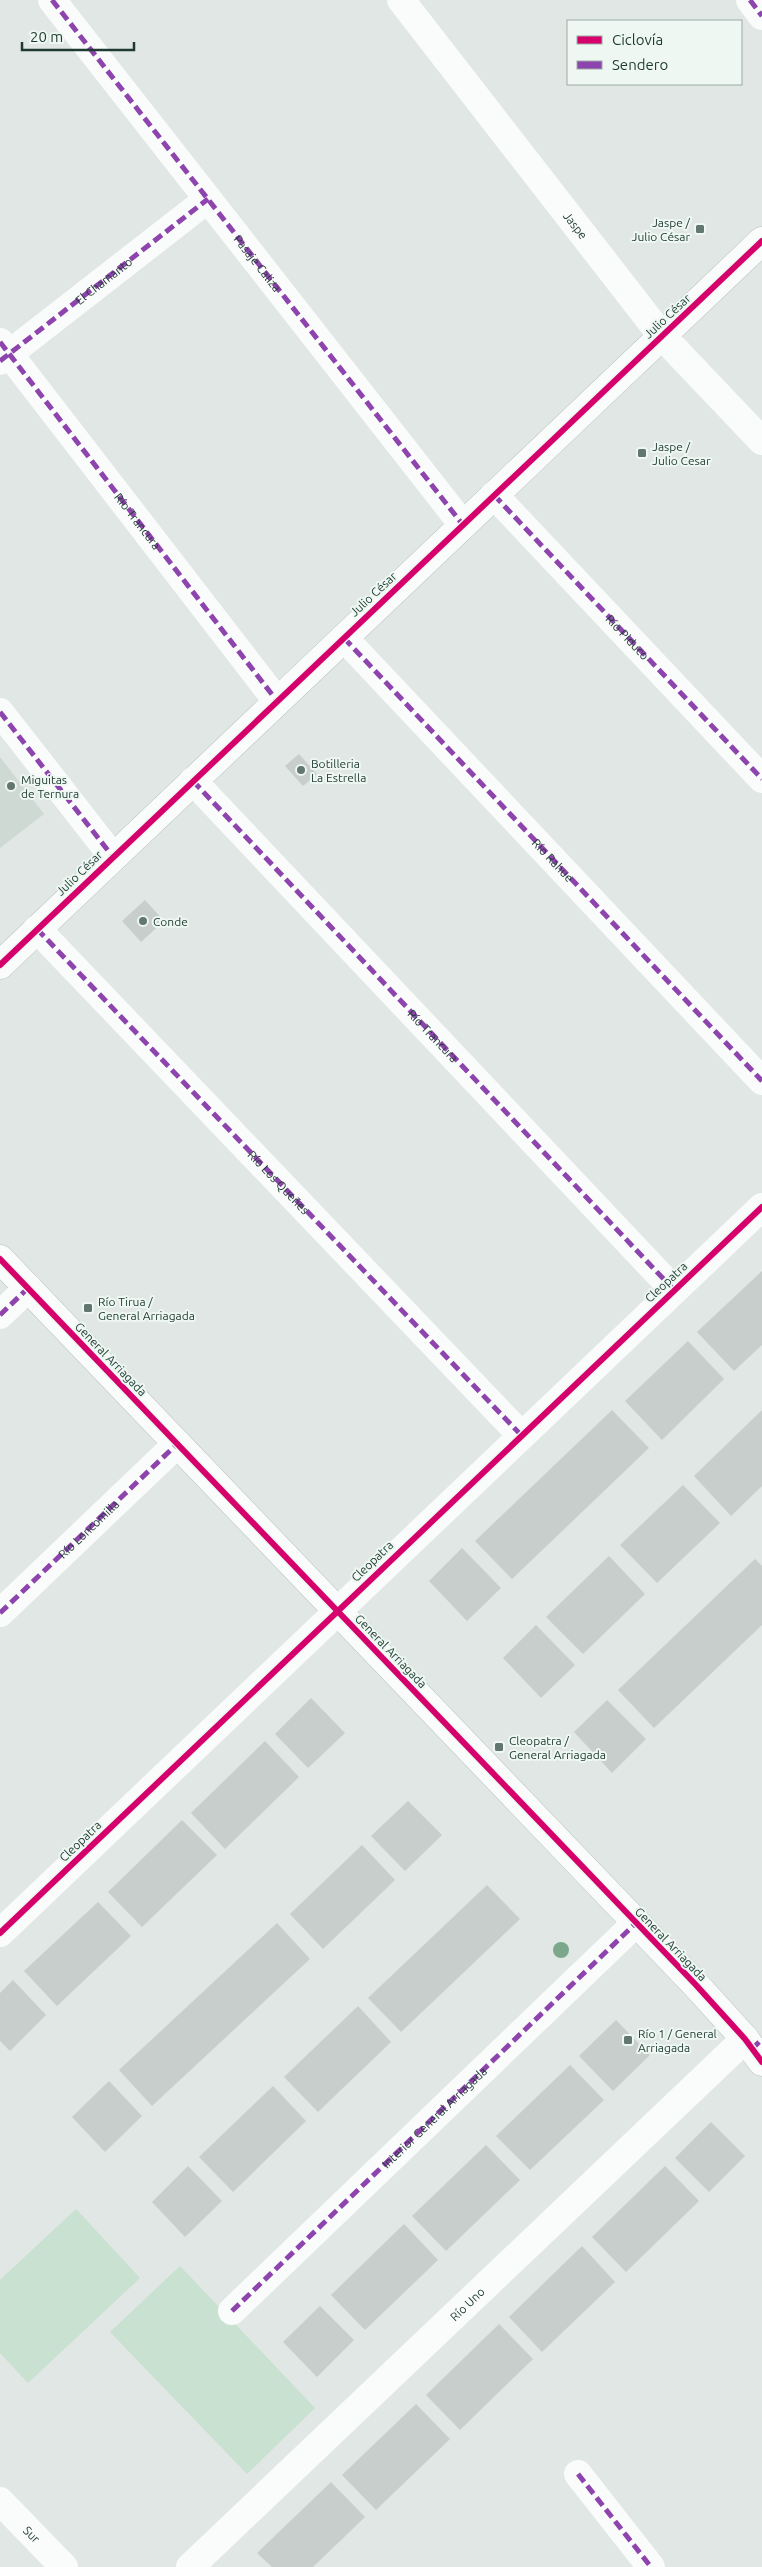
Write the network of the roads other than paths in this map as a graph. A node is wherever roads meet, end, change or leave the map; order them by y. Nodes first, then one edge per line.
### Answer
1 (52, 0) edge
2 (400, 0) edge
3 (750, 0) edge
4 (762, 16) edge
5 (208, 199) junction
6 (762, 241) edge
7 (662, 336) junction
8 (3, 352) edge
9 (762, 441) edge
10 (494, 495) junction
11 (463, 525) junction
12 (344, 638) junction
13 (277, 701) junction
14 (0, 712) edge
15 (762, 779) edge
16 (193, 781) junction
17 (113, 857) junction
18 (37, 929) junction
19 (0, 965) edge
20 (762, 1081) edge
21 (762, 1207) edge
22 (0, 1259) edge
23 (28, 1288) junction
24 (674, 1290) junction
25 (0, 1315) edge
26 (521, 1435) junction
27 (177, 1444) junction
28 (337, 1610) junction
29 (0, 1613) edge
30 (636, 1923) junction
31 (0, 1933) edge
32 (755, 2047) edge
33 (232, 2311) dead end
34 (578, 2474) dead end
35 (0, 2501) edge
36 (64, 2567) edge
37 (190, 2567) edge
38 (651, 2567) edge

1 - 5 street, Pasaje Caliza
2 - 7 street, Jaspe
3 - 4 street
5 - 8 street, El Chamanto
5 - 11 street, Pasaje Caliza
6 - 7 street, Julio César
7 - 9 street, Jaspe
7 - 10 street, Julio César
8 - 13 street, Río Trancura
10 - 11 street, Julio César
10 - 15 street, Río Piduco
11 - 12 street, Julio César
12 - 13 street, Julio César
12 - 20 street, Río Rahue
13 - 16 street, Julio César
14 - 17 street
16 - 17 street, Julio César
16 - 24 street, Río Trancura
17 - 18 street, Julio César
18 - 19 street, Julio César
18 - 26 street, Río Los Queñes
21 - 24 street, Cleopatra
22 - 23 street, General Arriagada
23 - 25 street
23 - 27 street, General Arriagada
24 - 26 street, Cleopatra
26 - 28 street, Cleopatra
27 - 28 street, General Arriagada
27 - 29 street, Río Loncomilla
28 - 30 street, General Arriagada
28 - 31 street, Cleopatra
30 - 32 street, General Arriagada
30 - 33 street, Interior General Arriagada
32 - 37 street, Río Uno
34 - 38 street
35 - 36 street, Sur

